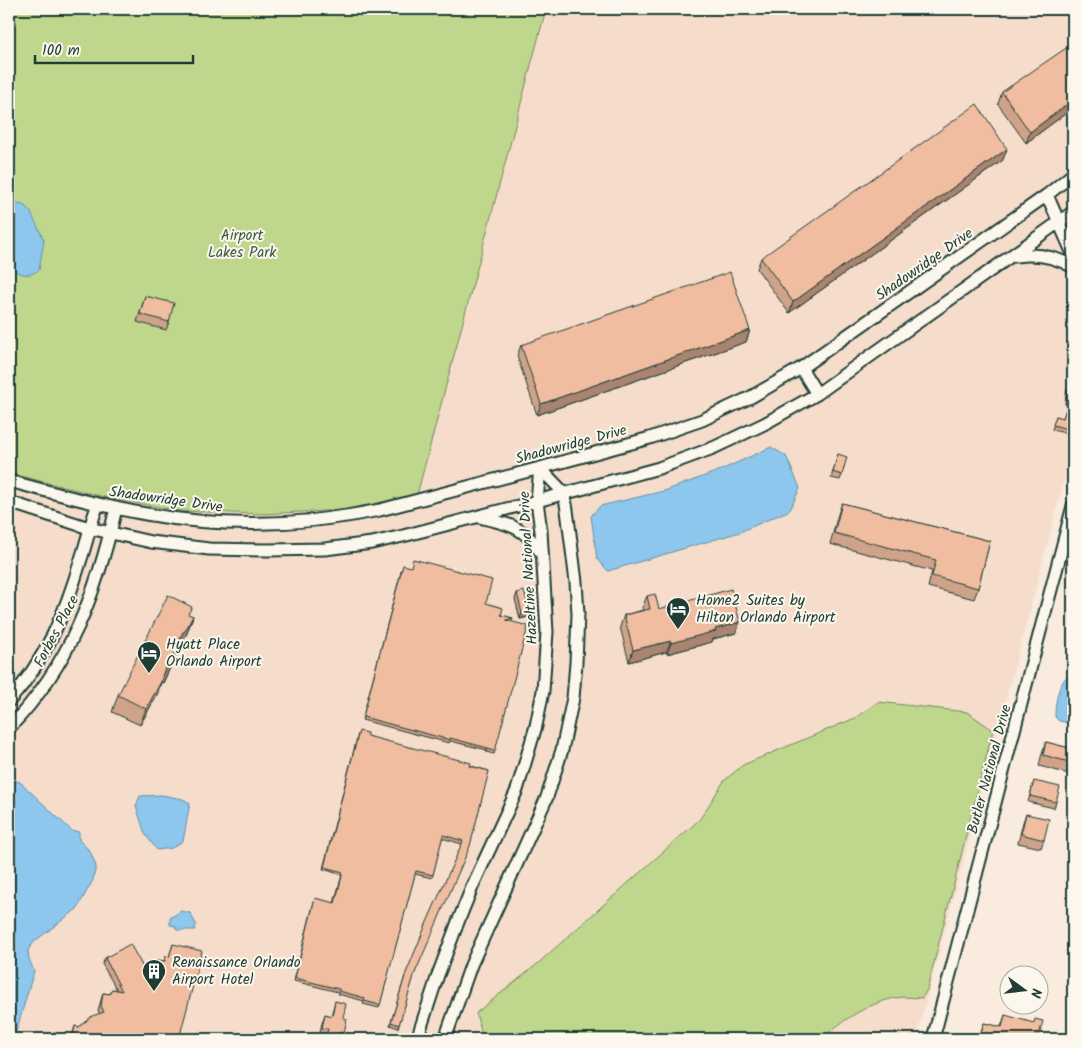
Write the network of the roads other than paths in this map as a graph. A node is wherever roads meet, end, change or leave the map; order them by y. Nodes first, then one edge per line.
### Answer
1 (1073, 174) edge
2 (1047, 195) junction
3 (1073, 212) edge
4 (1059, 223) junction
5 (1073, 254) edge
6 (1014, 256) junction
7 (1073, 267) edge
8 (801, 368) junction
9 (816, 394) junction
10 (540, 468) junction
11 (9, 481) edge
12 (564, 493) junction
13 (537, 501) junction
14 (9, 502) edge
15 (98, 504) junction
16 (1073, 506) edge
17 (116, 508) junction
18 (478, 516) junction
19 (89, 528) junction
20 (110, 534) junction
21 (1069, 542) edge
22 (542, 554) junction
23 (9, 701) edge
24 (9, 728) edge
25 (417, 1039) edge
26 (445, 1039) edge
27 (933, 1039) edge

1 - 2 street, Shadowridge Drive
2 - 4 street
2 - 8 street, Shadowridge Drive
3 - 4 street
4 - 5 street
4 - 6 street
6 - 7 street
6 - 9 street
8 - 9 street
8 - 10 street, Shadowridge Drive
9 - 12 street
10 - 12 street, Hazeltine National Drive
10 - 13 street, Hazeltine National Drive
10 - 17 street, Shadowridge Drive
11 - 15 street, Shadowridge Drive
12 - 13 street
12 - 26 street
13 - 18 street
13 - 22 street, Hazeltine National Drive
14 - 19 street
15 - 17 street, Shadowridge Drive
15 - 19 street, Forbes Place
16 - 21 street, Butler National Drive
17 - 20 street, Forbes Place
18 - 20 street
18 - 22 street
19 - 20 street
19 - 23 street, Forbes Place
20 - 24 street, Forbes Place
21 - 27 street, Butler National Drive
22 - 25 street, Hazeltine National Drive

